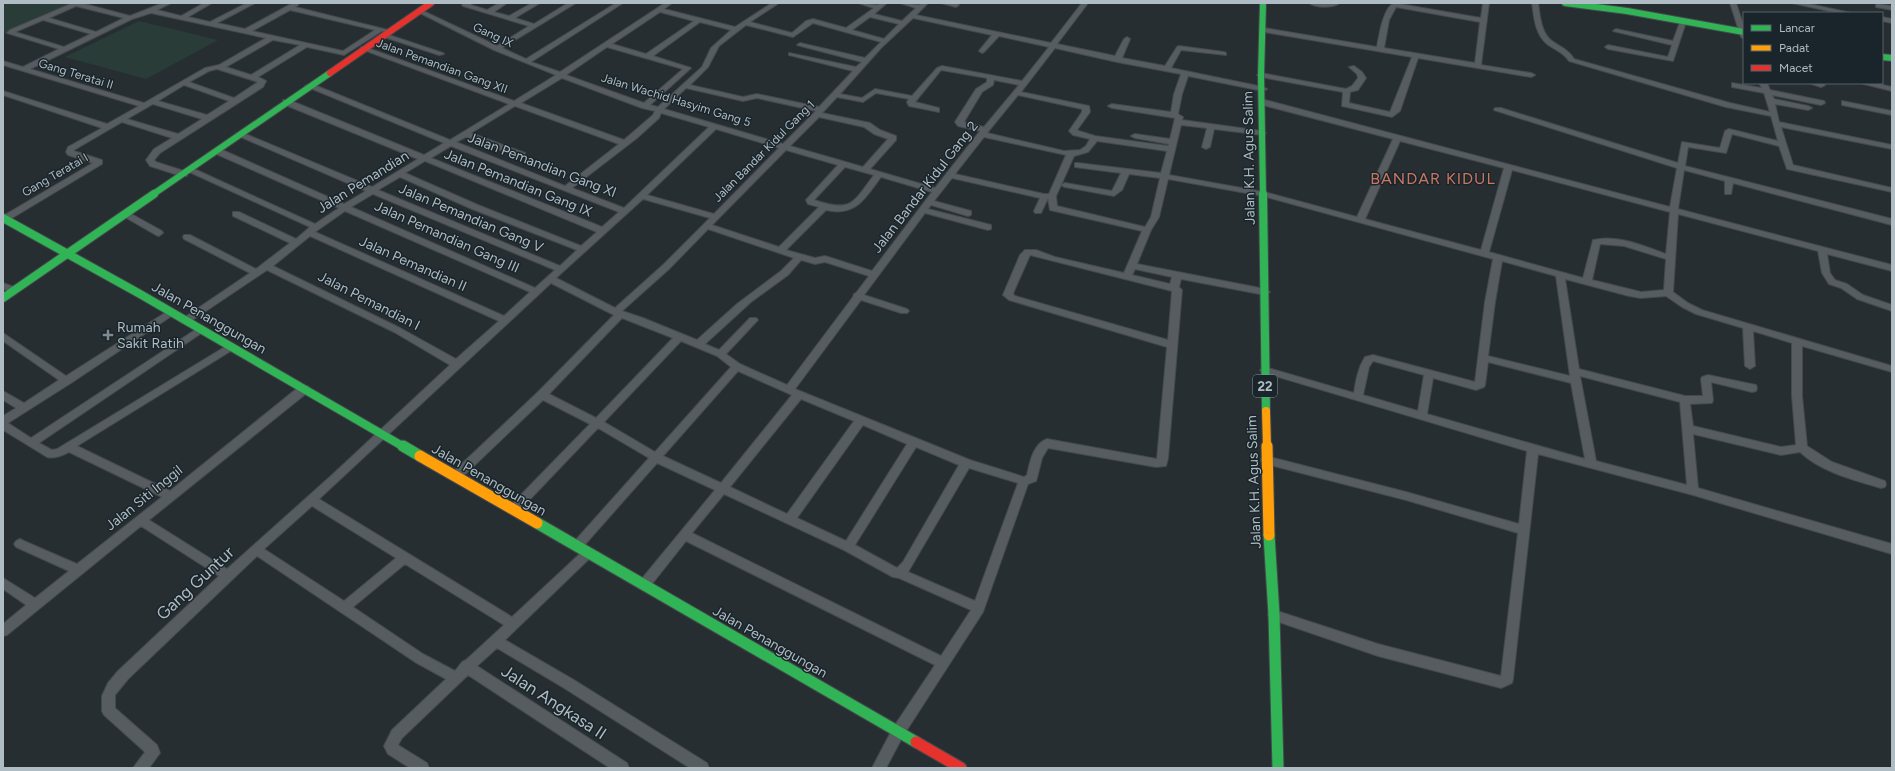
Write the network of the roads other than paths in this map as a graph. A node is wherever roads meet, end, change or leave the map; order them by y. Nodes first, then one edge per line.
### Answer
1 (77, 3) edge
2 (168, 3) edge
3 (197, 3) edge
4 (252, 3) edge
5 (306, 3) edge
6 (431, 3) edge
7 (458, 3) edge
8 (504, 3) edge
9 (537, 3) edge
10 (573, 3) edge
11 (620, 3) edge
12 (776, 3) edge
13 (861, 3) edge
14 (902, 3) edge
15 (944, 3) edge
16 (1084, 3) edge
17 (1263, 3) edge
18 (1312, 3) edge
19 (1336, 3) edge
20 (1486, 3) edge
21 (1535, 3) edge
22 (1565, 3) edge
23 (1733, 3) edge
24 (1795, 3) edge
25 (207, 4) edge
26 (467, 4) edge
27 (668, 4) edge
28 (1804, 4) edge
29 (1877, 4) edge
30 (881, 5) edge
31 (923, 5) edge
32 (1588, 5) edge
33 (295, 6) edge
34 (956, 6) dead end
35 (659, 7) edge
36 (1892, 8) edge
37 (151, 11) junction
38 (419, 11) junction
39 (488, 12) junction
40 (1843, 12) edge
41 (869, 15) junction
42 (911, 16) junction
43 (42, 18) junction
44 (130, 18) junction
45 (181, 18) junction
46 (510, 18) junction
47 (699, 20) junction
48 (1484, 21) junction
49 (1683, 22) junction
50 (746, 23) junction
51 (902, 23) junction
52 (211, 24) junction
53 (535, 26) junction
54 (736, 29) junction
55 (847, 30) junction
56 (1264, 30) junction
57 (384, 31) junction
58 (1616, 31) dead end
59 (245, 32) junction
60 (97, 34) junction
61 (1743, 34) edge
62 (996, 35) junction
63 (271, 38) junction
64 (1128, 39) dead end
65 (885, 41) junction
66 (1676, 44) junction
67 (305, 45) junction
68 (607, 45) junction
69 (800, 45) dead end
70 (1051, 47) junction
71 (1608, 47) dead end
72 (363, 48) junction
73 (65, 49) junction
74 (1380, 49) junction
75 (496, 50) junction
76 (982, 51) dead end
77 (441, 54) dead end
78 (792, 54) dead end
79 (1224, 54) dead end
80 (648, 56) junction
81 (1416, 56) junction
82 (1117, 60) junction
83 (867, 61) junction
84 (526, 62) junction
85 (3, 63) edge
86 (1477, 66) junction
87 (1352, 67) dead end
88 (220, 68) junction
89 (24, 69) junction
90 (859, 70) junction
91 (1166, 70) junction
92 (1185, 74) junction
93 (561, 75) junction
94 (1261, 75) junction
95 (1531, 75) dead end
96 (992, 77) junction
97 (252, 78) junction
98 (184, 83) junction
99 (1024, 84) junction
100 (1817, 84) edge
101 (1869, 84) edge
102 (1735, 85) dead end
103 (1821, 85) dead end
104 (309, 86) junction
105 (686, 86) junction
106 (1765, 87) edge
107 (1263, 89) junction
108 (1892, 89) edge
109 (1347, 91) junction
110 (1017, 93) junction
111 (4, 95) edge
112 (835, 95) junction
113 (914, 98) junction
114 (1770, 100) junction
115 (151, 101) junction
116 (235, 101) junction
117 (286, 102) junction
118 (1262, 102) junction
119 (1820, 103) dead end
120 (1846, 103) dead end
121 (514, 104) junction
122 (144, 105) junction
123 (645, 106) junction
124 (1112, 106) dead end
125 (1808, 108) dead end
126 (660, 110) junction
127 (936, 110) dead end
128 (1498, 110) dead end
129 (819, 112) junction
130 (1174, 114) junction
131 (1892, 114) edge
132 (1774, 115) junction
133 (208, 118) junction
134 (120, 120) junction
135 (1179, 122) junction
136 (1776, 124) junction
137 (108, 126) junction
138 (715, 126) junction
139 (1211, 126) junction
140 (984, 132) junction
141 (1262, 133) junction
142 (466, 134) junction
143 (240, 135) junction
144 (1136, 136) dead end
145 (178, 137) junction
146 (1095, 138) junction
147 (1397, 138) junction
148 (451, 143) junction
149 (624, 143) junction
150 (1783, 145) junction
151 (784, 146) junction
152 (1173, 146) junction
153 (1206, 147) dead end
154 (1892, 147) edge
155 (217, 150) junction
156 (1071, 154) junction
157 (522, 155) dead end
158 (424, 159) junction
159 (843, 164) junction
160 (1078, 165) dead end
161 (1509, 166) junction
162 (1681, 167) junction
163 (865, 170) junction
164 (186, 172) junction
165 (1125, 173) junction
166 (400, 174) junction
167 (879, 174) junction
168 (951, 175) junction
169 (1164, 176) junction
170 (1729, 180) junction
171 (1065, 185) dead end
172 (566, 189) junction
173 (372, 190) junction
174 (1892, 190) edge
175 (937, 191) junction
176 (1728, 192) dead end
177 (1264, 194) junction
178 (642, 196) junction
179 (1042, 196) junction
180 (1052, 196) junction
181 (929, 202) junction
182 (825, 206) junction
183 (346, 207) junction
184 (923, 210) junction
185 (1674, 210) junction
186 (625, 211) junction
187 (1038, 211) dead end
188 (968, 213) dead end
189 (126, 214) junction
190 (236, 214) dead end
191 (715, 217) junction
192 (4, 218) edge
193 (1360, 220) junction
194 (1892, 222) edge
195 (706, 226) junction
196 (988, 227) dead end
197 (313, 230) junction
198 (1147, 230) junction
199 (603, 231) junction
200 (159, 233) dead end
201 (187, 237) dead end
202 (297, 242) junction
203 (582, 249) junction
204 (780, 250) junction
205 (1822, 250) junction
206 (1484, 254) junction
207 (68, 255) junction
208 (799, 257) junction
209 (1498, 258) junction
210 (1671, 258) junction
211 (267, 266) junction
212 (1133, 266) junction
213 (1892, 268) edge
214 (560, 269) junction
215 (257, 273) junction
216 (1560, 274) junction
217 (874, 275) junction
218 (1177, 275) junction
219 (1128, 277) junction
220 (550, 279) junction
221 (1587, 282) junction
222 (3, 286) edge
223 (1174, 288) junction
224 (14, 290) junction
225 (537, 292) junction
226 (1265, 292) junction
227 (1668, 293) junction
228 (857, 296) junction
229 (3, 298) edge
230 (1892, 308) edge
231 (904, 311) dead end
232 (171, 313) junction
233 (618, 313) junction
234 (505, 320) junction
235 (753, 320) dead end
236 (185, 321) junction
237 (1748, 327) junction
238 (201, 330) junction
239 (3, 336) edge
240 (680, 336) junction
241 (1797, 342) junction
242 (698, 345) junction
243 (1172, 345) junction
244 (231, 347) junction
245 (720, 354) junction
246 (1483, 358) junction
247 (457, 364) junction
248 (737, 366) junction
249 (1750, 366) dead end
250 (1265, 370) junction
251 (1892, 370) edge
252 (1428, 372) junction
253 (1576, 376) junction
254 (67, 381) junction
255 (1752, 388) dead end
256 (304, 389) junction
257 (794, 392) junction
258 (3, 395) edge
259 (542, 395) junction
260 (1358, 397) junction
261 (1685, 400) junction
262 (24, 408) junction
263 (1422, 416) junction
264 (3, 421) edge
265 (860, 421) junction
266 (597, 423) junction
267 (3, 425) edge
268 (1687, 429) junction
269 (383, 434) junction
270 (914, 442) junction
271 (31, 443) junction
272 (69, 447) junction
273 (1802, 448) junction
274 (1533, 449) junction
275 (655, 457) junction
276 (1266, 460) junction
277 (966, 463) junction
278 (1591, 463) junction
279 (455, 477) junction
280 (1024, 481) junction
281 (1881, 484) dead end
282 (722, 488) junction
283 (1693, 491) junction
284 (171, 496) junction
285 (311, 500) junction
286 (513, 510) junction
287 (140, 520) junction
288 (789, 520) junction
289 (1524, 530) junction
290 (685, 535) junction
291 (20, 544) dead end
292 (577, 546) junction
293 (848, 547) junction
294 (256, 549) junction
295 (1892, 549) edge
296 (588, 553) junction
297 (405, 557) junction
298 (78, 570) junction
299 (899, 574) junction
300 (228, 576) junction
301 (3, 583) edge
302 (644, 585) junction
303 (35, 605) junction
304 (344, 608) junction
305 (979, 608) junction
306 (1274, 615) junction
307 (513, 624) junction
308 (3, 631) edge
309 (495, 640) junction
310 (943, 663) junction
311 (466, 666) junction
312 (455, 678) junction
313 (898, 732) junction
314 (140, 768) edge
315 (422, 768) edge
316 (622, 768) edge
317 (702, 768) edge
318 (879, 768) edge
319 (961, 768) edge
320 (1278, 768) edge

1 - 43 street
1 - 44 street
2 - 37 street
3 - 25 street
4 - 52 street
5 - 33 street
6 - 38 main road
7 - 26 street
8 - 39 street
9 - 46 street
10 - 53 street
11 - 84 street
12 - 50 street
13 - 30 street
14 - 31 street
15 - 34 street
16 - 70 street, Jalan Bandar Kidul Gang 2
17 - 56 main road, Jalan K.H. Agus Salim / 22
18 - 19 street
20 - 48 street
21 - 132 street
22 - 32 main road
23 - 61 street
24 - 28 street
25 - 45 street
26 - 39 street
27 - 35 street, Jalan Pemandian
28 - 40 street
29 - 36 street
30 - 41 street
31 - 42 street, Jalan Bandar Kidul Gang 1
32 - 49 main road
33 - 57 street
33 - 59 street
35 - 47 street
35 - 68 street, Jalan Pemandian
37 - 44 street
37 - 45 street
38 - 57 main road
38 - 75 street, Gang IX
39 - 46 street
41 - 51 street
41 - 55 street
42 - 51 street, Jalan Bandar Kidul Gang 1
42 - 62 street
43 - 60 street
43 - 73 street
44 - 60 street
45 - 52 street
46 - 53 street
47 - 54 street
47 - 80 street
48 - 74 street
48 - 86 street
49 - 61 main road
49 - 66 street
50 - 54 street
50 - 55 street
51 - 65 street, Jalan Bandar Kidul Gang 1
52 - 59 street
53 - 75 street
54 - 105 street
55 - 65 street
56 - 74 street
56 - 94 main road, Jalan K.H. Agus Salim / 22
57 - 67 street
57 - 72 main road
57 - 77 street
58 - 66 street
59 - 63 street
60 - 73 street
62 - 70 street
62 - 76 street
63 - 67 street
63 - 88 street
64 - 82 street
65 - 83 street, Jalan Bandar Kidul Gang 1
66 - 71 street
67 - 97 street
68 - 80 street
68 - 93 street, Jalan Pemandian
69 - 83 street
70 - 82 street
70 - 99 street, Jalan Bandar Kidul Gang 2
72 - 104 main road
72 - 121 street, Jalan Pemandian Gang XII
73 - 89 street
74 - 81 street
75 - 84 street, Gang IX
78 - 90 street
79 - 91 street
80 - 123 street
81 - 86 street
81 - 109 street
82 - 91 street
83 - 90 street, Jalan Bandar Kidul Gang 1
84 - 93 street, Gang IX
85 - 89 street, Gang Teratai II
86 - 95 street
87 - 109 street
88 - 97 street
88 - 98 street
89 - 122 street, Gang Teratai II
90 - 112 street, Jalan Bandar Kidul Gang 1
91 - 92 street
92 - 107 street
92 - 130 street
93 - 121 street, Jalan Pemandian
93 - 123 street, Jalan Wachid Hasyim Gang 5
94 - 107 main road, Jalan K.H. Agus Salim / 22
94 - 109 street
96 - 99 street
96 - 113 street
96 - 140 street
97 - 116 street
98 - 115 street
98 - 116 street
99 - 110 street, Jalan Bandar Kidul Gang 2
100 - 103 street
101 - 108 street
102 - 106 street
104 - 117 main road
104 - 148 street, Jalan Pemandian Gang XI
105 - 126 street
105 - 129 street
106 - 114 street
106 - 119 street
107 - 118 main road, Jalan K.H. Agus Salim / 22
110 - 140 street, Jalan Bandar Kidul Gang 2
110 - 146 street
111 - 137 street
112 - 113 street
112 - 129 street, Jalan Bandar Kidul Gang 1
113 - 127 street
114 - 125 street
114 - 132 street
115 - 122 street
115 - 133 street
116 - 133 street
117 - 143 main road
117 - 158 street, Jalan Pemandian Gang IX
118 - 141 main road, Jalan K.H. Agus Salim / 22
118 - 147 street
120 - 131 street
121 - 142 street, Jalan Pemandian
121 - 149 street, Jalan Pemandian Gang XII
122 - 134 street
123 - 126 street, Jalan Wachid Hasyim Gang 5
124 - 130 street
126 - 138 street, Jalan Wachid Hasyim Gang 5
126 - 149 street
128 - 162 street
129 - 151 street, Jalan Bandar Kidul Gang 1
129 - 163 street
130 - 135 street
132 - 136 street
133 - 145 street
134 - 137 street
134 - 145 street
135 - 139 street
135 - 152 street
136 - 150 street
136 - 154 street
137 - 192 street, Gang Teratai I
138 - 151 street, Jalan Wachid Hasyim Gang 5
138 - 178 street, Gang Guntur
139 - 141 street
139 - 153 street
140 - 156 street
140 - 168 street, Jalan Bandar Kidul Gang 2
141 - 177 main road, Jalan K.H. Agus Salim / 22
142 - 148 street, Jalan Pemandian
142 - 157 street
143 - 155 main road
143 - 173 street, Jalan Pemandian Gang V
144 - 152 street
145 - 164 street, Jalan Pemandian II
146 - 152 street
146 - 156 street
147 - 161 street
147 - 193 street
148 - 158 street, Jalan Pemandian
148 - 172 street, Jalan Pemandian Gang XI
149 - 172 street
150 - 162 street
150 - 174 street
151 - 159 street, Jalan Wachid Hasyim Gang 5
151 - 191 street, Jalan Bandar Kidul Gang 1
152 - 169 street
155 - 164 main road
155 - 183 street, Jalan Pemandian Gang III
156 - 180 street
158 - 166 street, Jalan Pemandian
158 - 199 street, Jalan Pemandian Gang IX
159 - 163 street, Jalan Wachid Hasyim Gang 5
159 - 182 street
160 - 165 street
161 - 185 street
161 - 206 street
162 - 170 street
162 - 185 street
163 - 167 street, Jalan Wachid Hasyim Gang 5
164 - 189 main road
164 - 197 street, Jalan Pemandian II
165 - 169 street
165 - 171 street
166 - 173 street, Jalan Pemandian
166 - 203 street
167 - 175 street, Jalan Wachid Hasyim Gang 5
167 - 182 street
168 - 175 street, Jalan Bandar Kidul Gang 2
168 - 179 street
169 - 177 street
169 - 198 street
170 - 176 street
170 - 194 street
172 - 186 street, Jalan Pemandian Gang XI
173 - 183 street, Jalan Pemandian
173 - 214 street, Jalan Pemandian Gang V
175 - 181 street, Jalan Bandar Kidul Gang 2
177 - 193 street
177 - 226 main road, Jalan K.H. Agus Salim / 22
178 - 186 street, Gang Guntur
178 - 191 street
179 - 180 street
179 - 187 street
180 - 198 street
181 - 184 street, Jalan Bandar Kidul Gang 2
181 - 188 street
182 - 204 street
183 - 197 street, Jalan Pemandian
183 - 225 street, Jalan Pemandian Gang III
184 - 196 street
184 - 217 street, Jalan Bandar Kidul Gang 2
185 - 205 street
185 - 210 street
186 - 199 street, Gang Guntur
189 - 200 street
189 - 207 main road
190 - 202 street
191 - 195 street, Jalan Bandar Kidul Gang 1
192 - 207 main road, Jalan Penanggungan
193 - 206 street
195 - 204 street
195 - 233 street, Jalan Bandar Kidul Gang 1
197 - 202 street, Jalan Pemandian
197 - 234 street, Jalan Pemandian II
198 - 212 street
199 - 203 street, Gang Guntur
201 - 215 street
202 - 211 street, Jalan Pemandian
203 - 214 street, Gang Guntur
204 - 208 street
205 - 213 street
205 - 230 street
206 - 209 street
207 - 224 main road
207 - 232 main road, Jalan Penanggungan
208 - 217 street
208 - 242 street
209 - 216 street
209 - 246 street
210 - 221 street
210 - 227 street
211 - 215 street, Jalan Pemandian
211 - 247 street, Jalan Pemandian I
212 - 218 street
212 - 219 street
214 - 220 street, Gang Guntur
215 - 236 street, Jalan Pemandian
216 - 221 street
216 - 253 street
217 - 228 street, Jalan Bandar Kidul Gang 2
218 - 223 street
218 - 226 street
219 - 223 street
219 - 243 street
220 - 225 street, Gang Guntur
220 - 233 street
221 - 227 street
222 - 224 street
223 - 243 street
224 - 229 main road
225 - 234 street, Gang Guntur
226 - 250 main road, Jalan K.H. Agus Salim / 22
227 - 237 street
228 - 231 street
228 - 257 street, Jalan Bandar Kidul Gang 2
232 - 236 main road, Jalan Penanggungan
232 - 254 street
233 - 240 street
233 - 259 street, Jalan Bandar Kidul Gang 1
234 - 247 street, Gang Guntur
235 - 245 street
236 - 238 main road, Jalan Penanggungan
237 - 241 street
237 - 249 street
238 - 244 main road, Jalan Penanggungan
238 - 271 street
239 - 254 street
240 - 242 street
240 - 266 street
241 - 251 street
241 - 273 street
242 - 245 street
243 - 280 street
244 - 256 main road, Jalan Penanggungan
244 - 272 street
245 - 248 street
246 - 252 street
246 - 253 street
247 - 269 street, Gang Guntur
248 - 257 street
248 - 275 street
250 - 260 street
250 - 276 main road, Jalan K.H. Agus Salim / 22
252 - 260 street
252 - 263 street
253 - 261 street
253 - 278 street
254 - 262 street
255 - 261 street
256 - 269 main road, Jalan Penanggungan
256 - 284 street, Jalan Siti Inggil
257 - 265 street
257 - 282 street, Jalan Bandar Kidul Gang 2
258 - 262 street
259 - 266 street
259 - 279 street, Jalan Bandar Kidul Gang 1
260 - 263 street
261 - 268 street
262 - 264 street
263 - 274 street
265 - 270 street
265 - 288 street
266 - 275 street
266 - 286 street
267 - 271 street
268 - 273 street
268 - 283 street
269 - 279 main road, Jalan Penanggungan
269 - 285 street, Gang Guntur
270 - 277 street
270 - 293 street
271 - 272 street
272 - 284 street
273 - 281 street
274 - 278 street
274 - 289 street
275 - 282 street
275 - 292 street
276 - 289 street
276 - 306 main road, Jalan K.H. Agus Salim / 22
277 - 280 street
277 - 299 street
278 - 283 street
279 - 286 main road, Jalan Penanggungan
280 - 305 street
282 - 288 street
282 - 290 street, Jalan Bandar Kidul Gang 2
283 - 295 street
284 - 287 street, Jalan Siti Inggil
285 - 294 street, Gang Guntur
285 - 297 street
286 - 292 main road, Jalan Penanggungan
287 - 298 street, Jalan Siti Inggil
287 - 300 street
288 - 293 street
289 - 306 street
290 - 302 street, Jalan Bandar Kidul Gang 2
290 - 310 street
291 - 298 street
292 - 296 main road, Jalan Penanggungan
293 - 299 street
294 - 300 street, Gang Guntur
294 - 304 street
296 - 302 main road, Jalan Penanggungan
296 - 307 street
297 - 304 street
297 - 307 street
298 - 303 street, Jalan Siti Inggil
299 - 305 street
300 - 314 street, Gang Guntur
301 - 303 street
302 - 313 main road, Jalan Penanggungan
303 - 308 street, Jalan Siti Inggil
304 - 312 street
305 - 310 street
306 - 320 main road, Jalan K.H. Agus Salim / 22
307 - 309 street
309 - 311 street
309 - 317 street
310 - 313 street
311 - 312 street
311 - 316 street, Jalan Angkasa II
312 - 315 street
313 - 318 street
313 - 319 main road, Jalan Penanggungan

